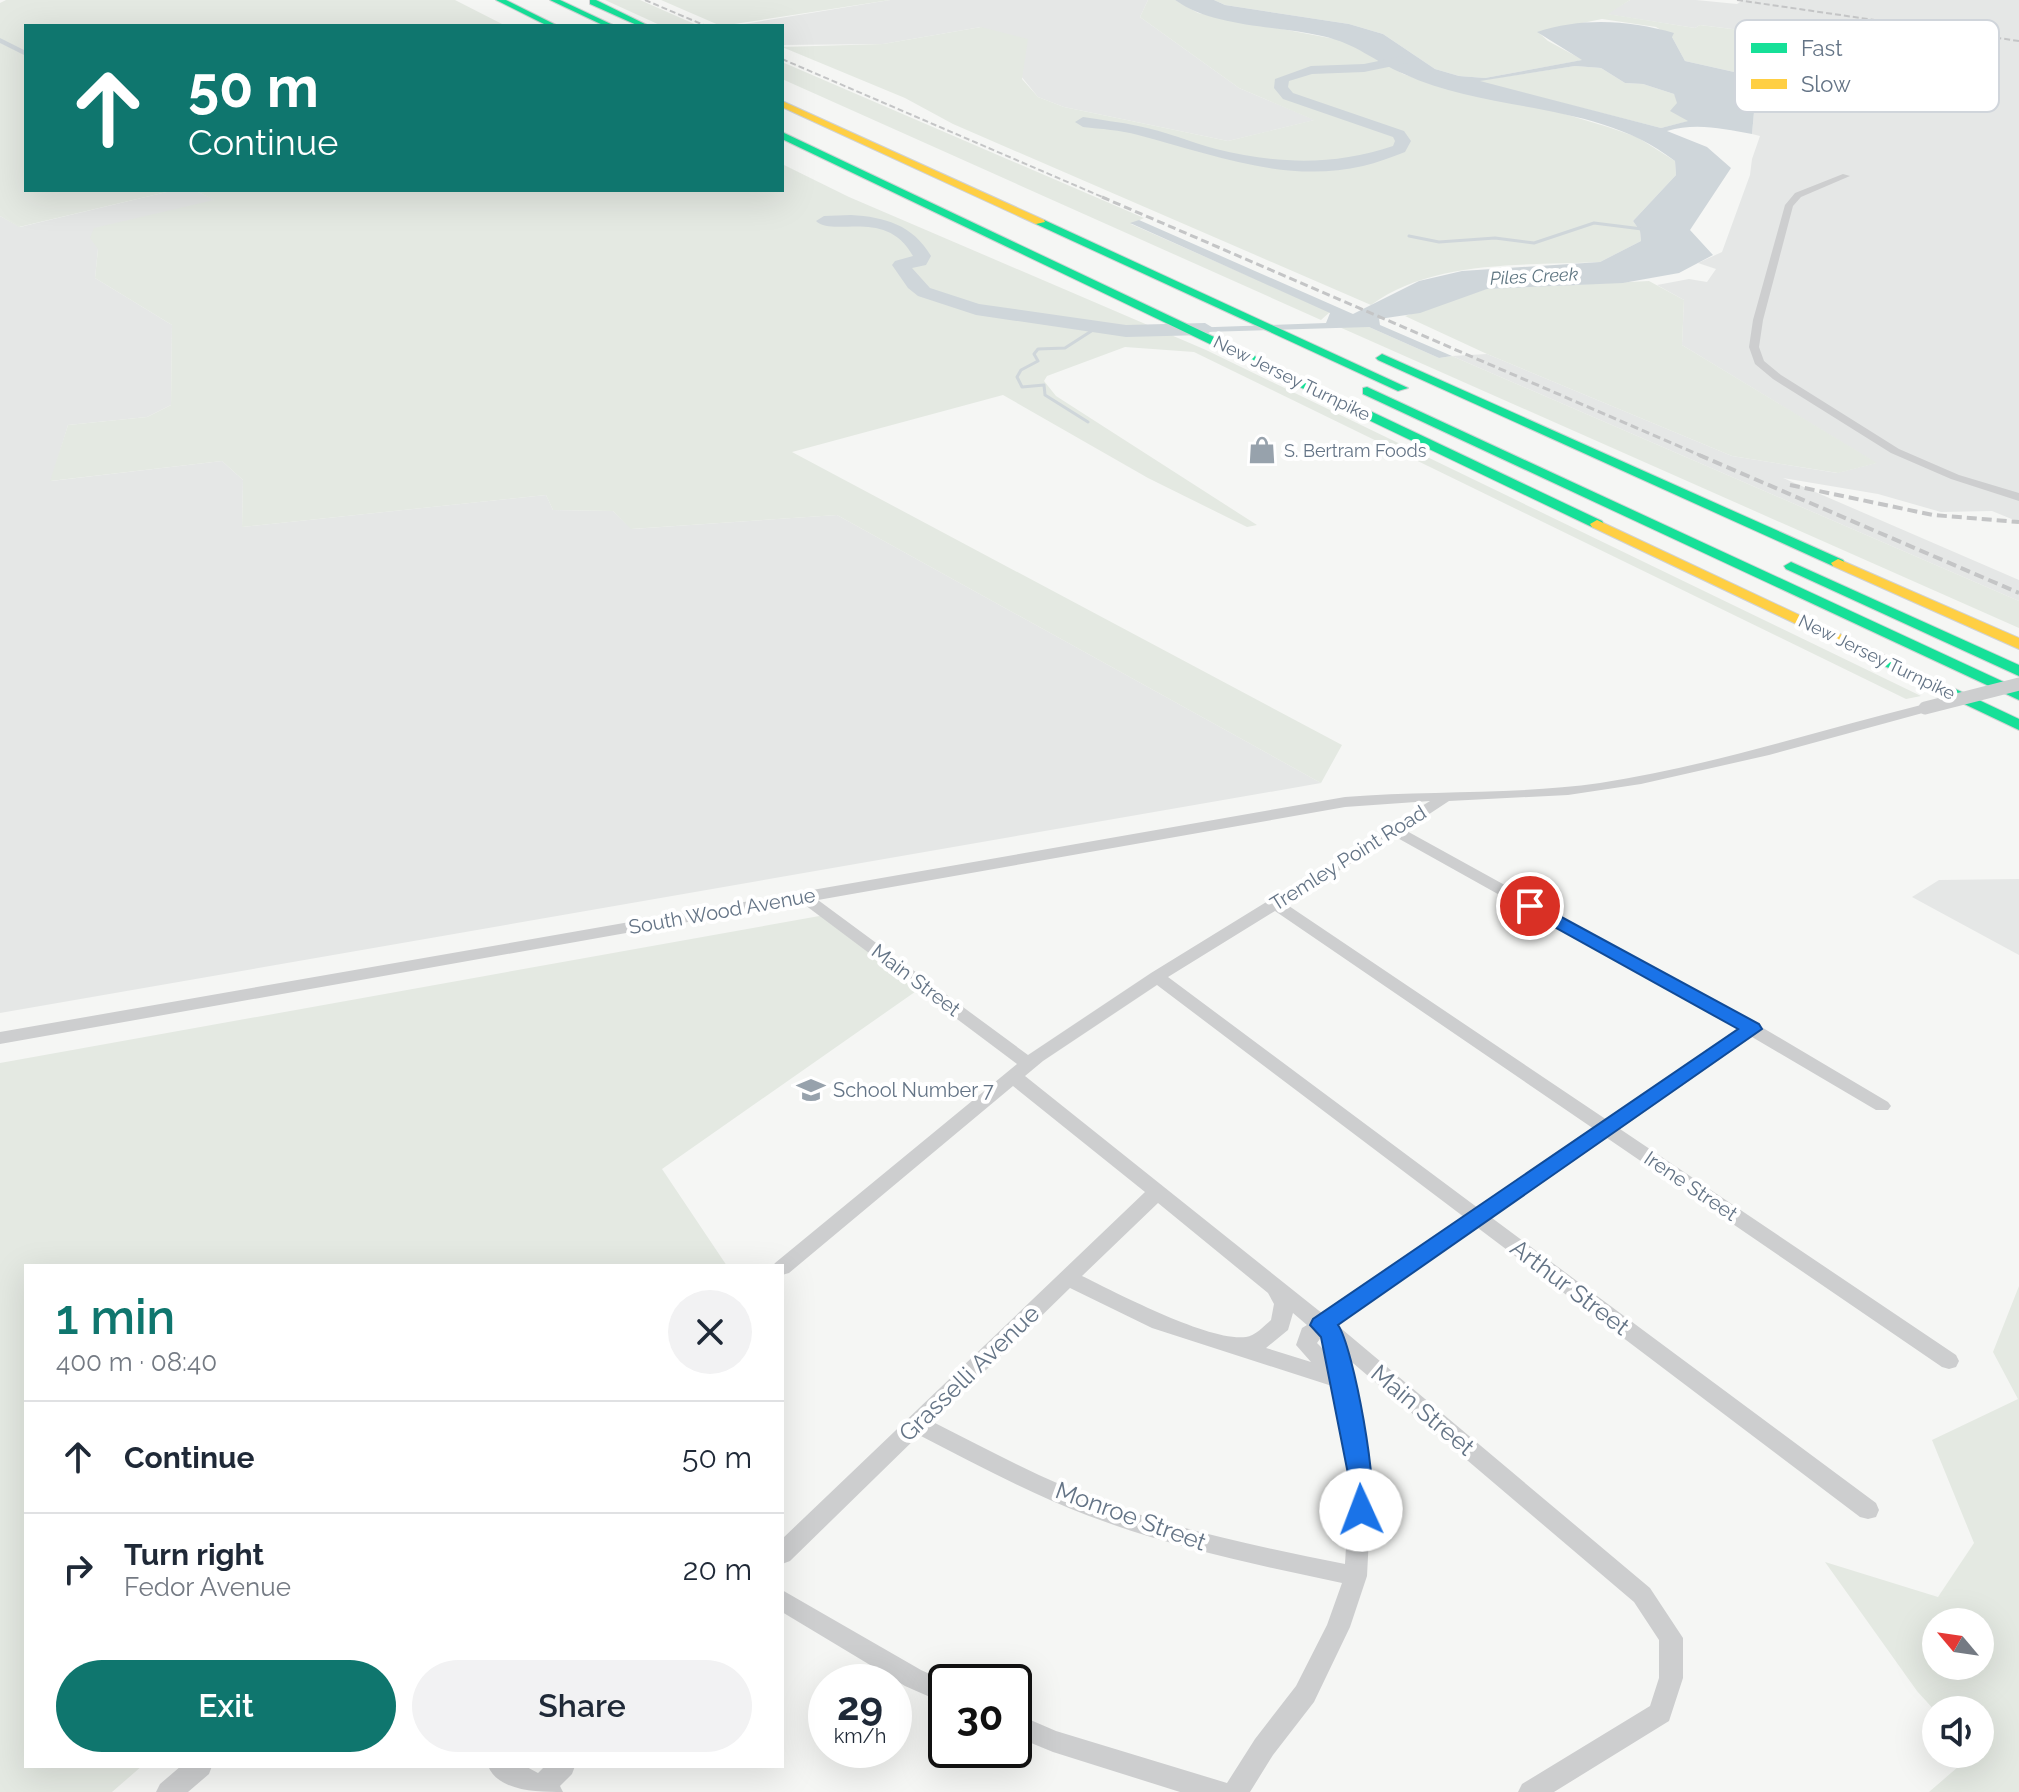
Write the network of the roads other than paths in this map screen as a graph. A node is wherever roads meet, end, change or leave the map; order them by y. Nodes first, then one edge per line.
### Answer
1 (500, 0) edge
2 (529, 0) edge
3 (554, 0) edge
4 (591, 1) edge
5 (550, 24) edge
6 (581, 24) edge
7 (607, 24) edge
8 (641, 24) edge
9 (784, 89) edge
10 (784, 105) edge
11 (784, 119) edge
12 (784, 136) edge
13 (1846, 176) dead end
14 (1561, 461) dead end
15 (2019, 497) edge
16 (1776, 559) dead end
17 (2019, 644) edge
18 (2019, 671) edge
19 (2019, 684) edge
20 (2019, 695) edge
21 (2019, 725) edge
22 (1445, 799) junction
23 (1392, 829) junction
24 (804, 897) junction
25 (1274, 903) junction
26 (1157, 977) junction
27 (1752, 1029) junction
28 (0, 1038) edge
29 (1022, 1071) junction
30 (1882, 1106) dead end
31 (1607, 1129) junction
32 (1157, 1192) junction
33 (1477, 1218) junction
34 (784, 1266) edge
35 (1068, 1278) junction
36 (1276, 1288) junction
37 (1327, 1329) junction
38 (1230, 1346) junction
39 (1949, 1361) dead end
40 (1343, 1381) junction
41 (917, 1424) junction
42 (1868, 1510) dead end
43 (784, 1552) edge
44 (1356, 1576) junction
45 (784, 1601) edge
46 (928, 1685) edge
47 (1032, 1732) edge
48 (198, 1768) edge
49 (504, 1768) edge
50 (562, 1768) edge
51 (545, 1790) edge
52 (169, 1792) edge
53 (1219, 1792) edge
54 (1236, 1792) edge
55 (1531, 1792) edge

1 - 5 highway
2 - 6 highway
3 - 7 highway
4 - 8 highway
9 - 17 highway
10 - 14 highway, New Jersey Turnpike
11 - 20 highway, New Jersey Turnpike
12 - 21 highway, New Jersey Turnpike
13 - 15 street
16 - 18 highway
19 - 22 street, Tremley Point Road, bridge
22 - 23 street, Tremley Point Road
22 - 24 street, South Wood Avenue
23 - 25 street, Tremley Point Road
23 - 27 street
24 - 28 street, South Wood Avenue
24 - 29 street, Main Street
25 - 26 street, Tremley Point Road
25 - 31 street, Irene Street
26 - 29 street, Tremley Point Road
26 - 33 street, Arthur Street
27 - 30 street
27 - 31 street
29 - 32 street, Main Street
29 - 34 street, Tremley Point Road
31 - 33 street
31 - 39 street, Irene Street
32 - 35 street, Grasselli Avenue
32 - 36 street, Main Street
33 - 37 street
33 - 42 street, Arthur Street
35 - 38 street
35 - 41 street, Grasselli Avenue
36 - 37 street, Main Street
36 - 38 street
37 - 40 street
37 - 55 street, Main Street
38 - 40 street
40 - 44 street
41 - 43 street, Grasselli Avenue
41 - 44 street, Monroe Street
44 - 54 street
45 - 46 street
47 - 53 street
48 - 52 street
49 - 51 street
50 - 51 street

